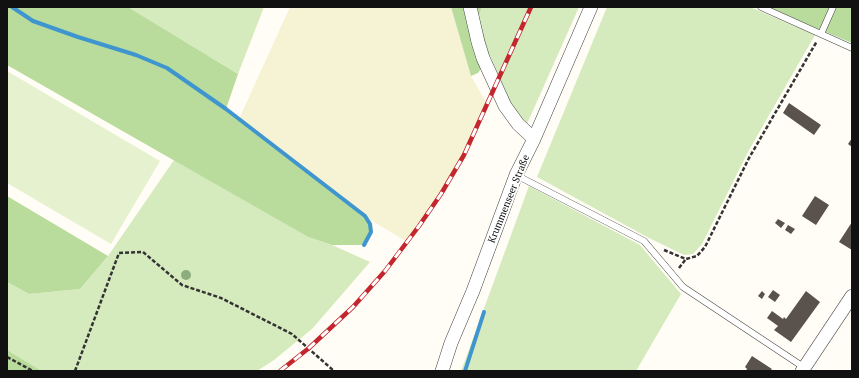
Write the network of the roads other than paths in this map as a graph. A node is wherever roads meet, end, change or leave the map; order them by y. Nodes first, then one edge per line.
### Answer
1 (470, 7) edge
2 (591, 7) edge
3 (761, 7) edge
4 (833, 7) edge
5 (821, 34) junction
6 (852, 48) edge
7 (534, 139) junction
8 (516, 175) junction
9 (852, 296) edge
10 (805, 370) edge
11 (442, 371) edge

1 - 7 street
2 - 7 street, Krummenseer Straße
3 - 5 lane
4 - 5 lane
5 - 6 lane
7 - 8 street, Krummenseer Straße
8 - 10 lane
8 - 11 street, Krummenseer Straße
9 - 10 street

